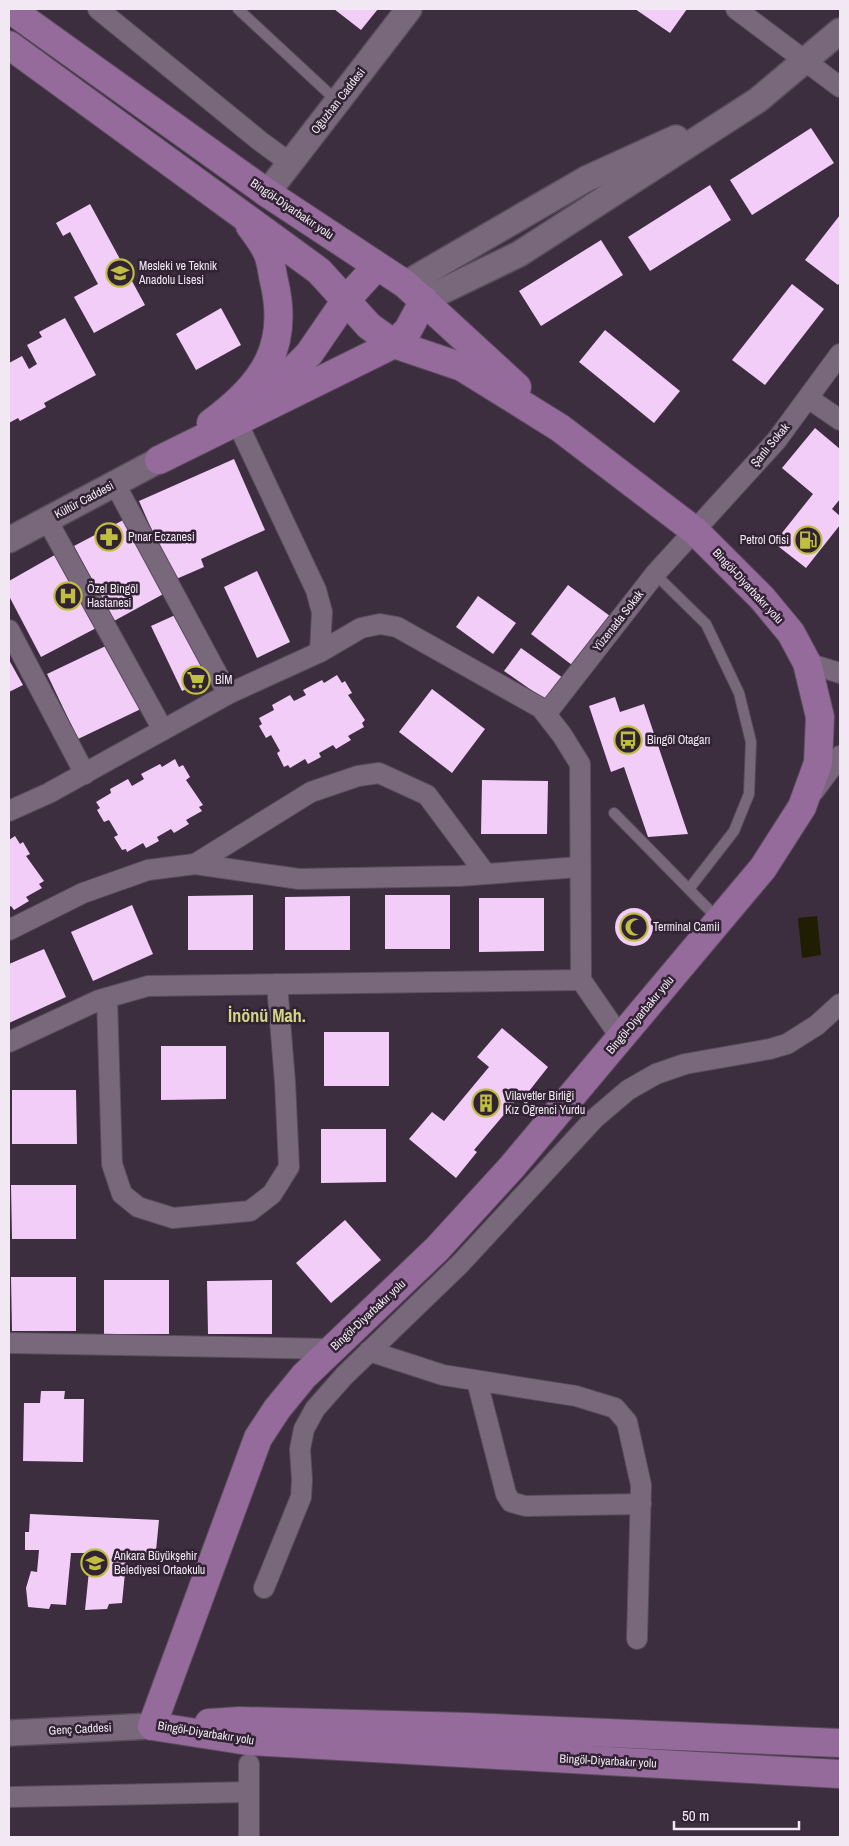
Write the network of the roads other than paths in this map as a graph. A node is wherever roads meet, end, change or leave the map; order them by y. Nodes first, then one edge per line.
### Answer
1 (10, 9) edge
2 (98, 9) edge
3 (238, 9) edge
4 (409, 9) edge
5 (736, 9) edge
6 (840, 31) edge
7 (9, 45) edge
8 (805, 60) junction
9 (840, 87) edge
10 (338, 102) junction
11 (290, 163) junction
12 (267, 193) junction
13 (244, 217) junction
14 (377, 266) junction
15 (414, 292) junction
16 (346, 300) junction
17 (394, 344) junction
18 (840, 354) edge
19 (808, 398) junction
20 (840, 420) edge
21 (237, 422) junction
22 (560, 428) junction
23 (159, 460) junction
24 (115, 484) junction
25 (47, 520) junction
26 (695, 531) junction
27 (9, 540) edge
28 (655, 574) junction
29 (9, 630) edge
30 (320, 652) junction
31 (807, 663) junction
32 (840, 673) edge
33 (228, 694) junction
34 (546, 714) junction
35 (163, 730) junction
36 (840, 756) edge
37 (85, 774) junction
38 (802, 807) junction
39 (9, 811) edge
40 (614, 812) dead end
41 (195, 864) junction
42 (579, 867) junction
43 (485, 874) junction
44 (689, 889) junction
45 (719, 920) junction
46 (9, 930) edge
47 (581, 980) junction
48 (277, 984) junction
49 (107, 998) junction
50 (840, 1004) edge
51 (621, 1038) junction
52 (9, 1042) edge
53 (9, 1343) edge
54 (332, 1349) junction
55 (369, 1351) junction
56 (477, 1381) junction
57 (641, 1504) junction
58 (264, 1588) dead end
59 (637, 1639) dead end
60 (152, 1726) junction
61 (9, 1732) edge
62 (840, 1743) edge
63 (249, 1764) dead end
64 (840, 1774) edge
65 (249, 1792) junction
66 (9, 1797) edge
67 (249, 1837) edge

1 - 12 main road, Bingöl-Diyarbakır yolu
2 - 11 street
3 - 10 lane
4 - 10 street, Oğuzhan Caddesi
5 - 8 street
6 - 8 street
7 - 13 main road, Bingöl-Diyarbakır yolu
8 - 9 street
8 - 15 street
10 - 11 street, Oğuzhan Caddesi
11 - 12 street, Oğuzhan Caddesi
12 - 14 main road, Bingöl-Diyarbakır yolu
13 - 16 main road, Bingöl-Diyarbakır yolu
13 - 23 main road
14 - 15 main road, Bingöl-Diyarbakır yolu
14 - 16 main road
15 - 17 main road
15 - 22 main road, Bingöl-Diyarbakır yolu
16 - 17 main road, Bingöl-Diyarbakır yolu
16 - 23 main road
17 - 21 main road
17 - 22 main road, Bingöl-Diyarbakır yolu
18 - 19 street, Şanlı Sokak
19 - 20 street
19 - 26 street, Şanlı Sokak
21 - 23 main road
21 - 30 street
22 - 26 main road, Bingöl-Diyarbakır yolu
23 - 24 street, Kültür Caddesi
24 - 25 street, Kültür Caddesi
24 - 33 street
25 - 27 street, Kültür Caddesi
25 - 35 street
26 - 28 street, Yüzenada Sokak
26 - 31 main road, Bingöl-Diyarbakır yolu
28 - 34 street, Yüzenada Sokak
28 - 44 lane
29 - 37 street
30 - 33 street
30 - 34 street
31 - 32 street
31 - 38 main road, Bingöl-Diyarbakır yolu
33 - 35 street
34 - 42 street
35 - 37 street
36 - 38 street
37 - 39 street
38 - 45 main road, Bingöl-Diyarbakır yolu
40 - 44 lane
41 - 43 street
41 - 43 street
41 - 46 street
42 - 43 street
42 - 47 street
44 - 45 lane
45 - 51 main road, Bingöl-Diyarbakır yolu
47 - 48 street
47 - 51 street
48 - 49 street
48 - 49 street
49 - 52 street
50 - 55 street
51 - 54 main road, Bingöl-Diyarbakır yolu
53 - 54 street
54 - 60 main road, Bingöl-Diyarbakır yolu
55 - 56 street
55 - 58 street
56 - 57 street
56 - 57 street
57 - 59 street
60 - 61 street, Genç Caddesi
60 - 62 main road
60 - 64 main road, Bingöl-Diyarbakır yolu
63 - 65 street
65 - 66 street
65 - 67 street

